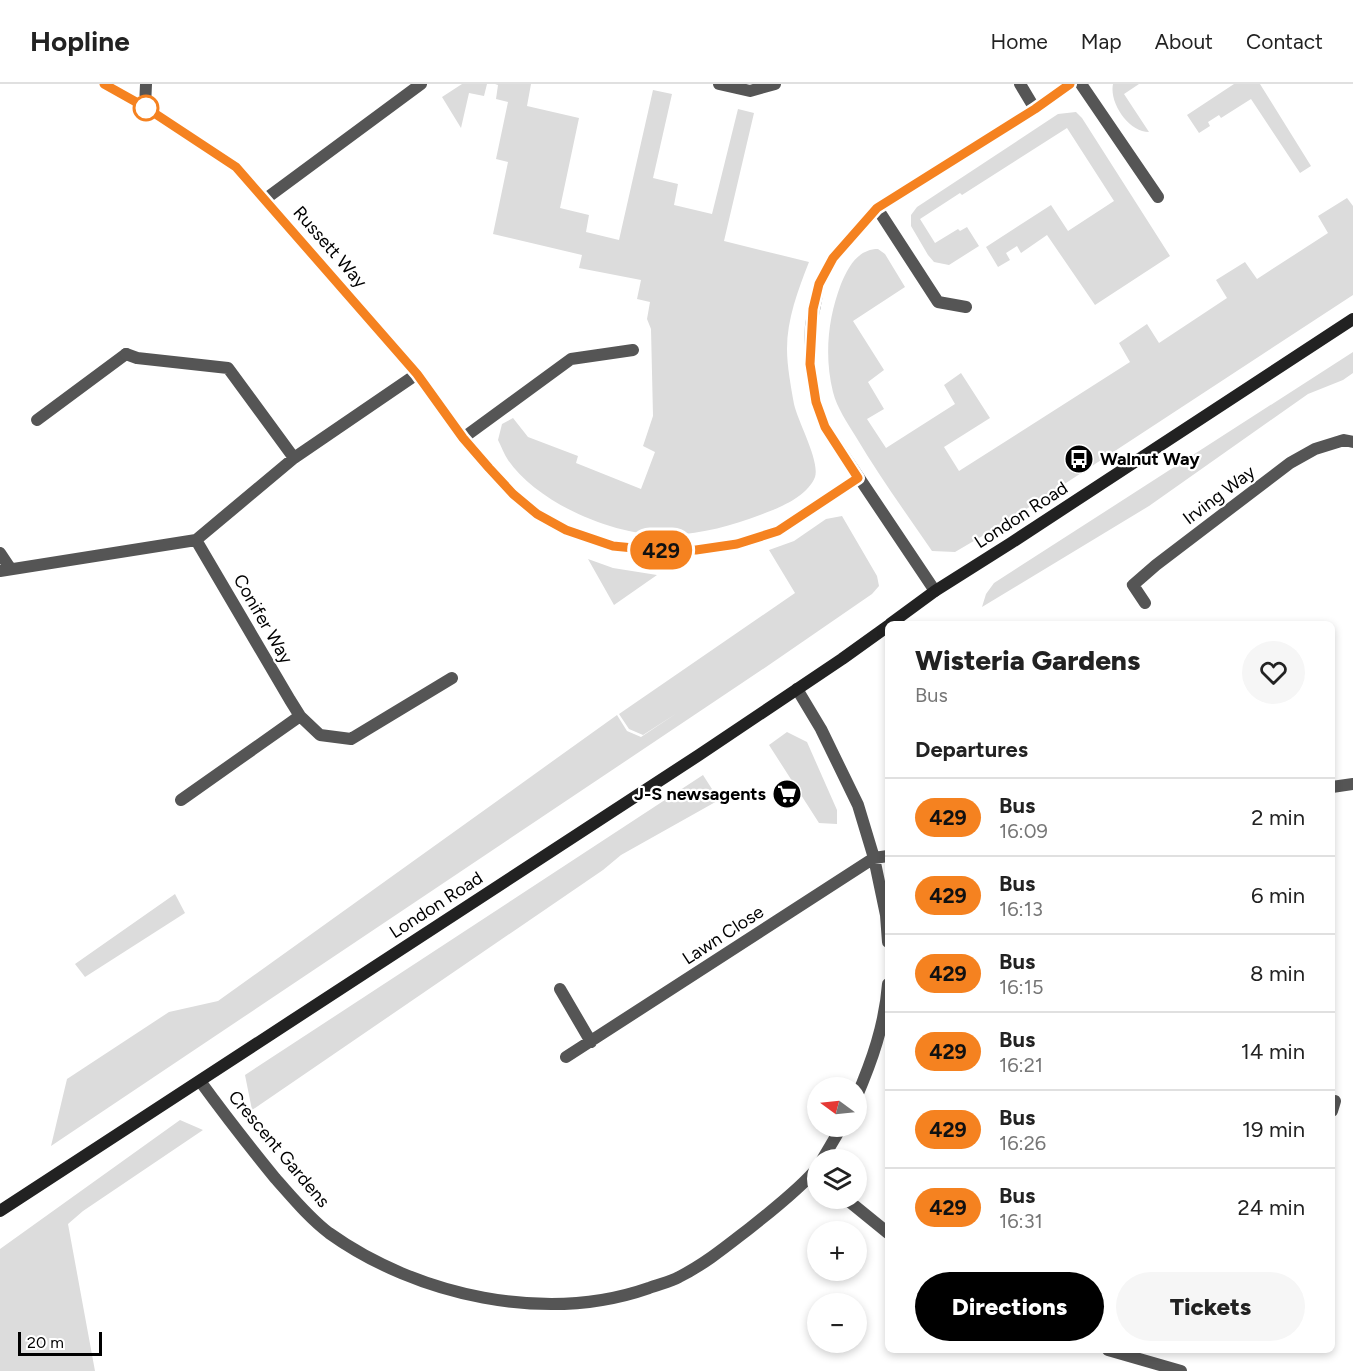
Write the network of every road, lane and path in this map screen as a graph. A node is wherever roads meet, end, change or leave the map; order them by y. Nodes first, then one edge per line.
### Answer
1 (104, 84) edge
2 (146, 84) edge
3 (421, 84) edge
4 (719, 84) edge
5 (775, 84) edge
6 (1020, 84) edge
7 (1070, 84) edge
8 (1082, 84) edge
9 (145, 107) junction
10 (1035, 109) junction
11 (1158, 197) dead end
12 (264, 200) junction
13 (877, 208) junction
14 (966, 307) dead end
15 (1353, 319) edge
16 (633, 350) dead end
17 (417, 374) junction
18 (37, 420) dead end
19 (463, 438) junction
20 (1353, 442) edge
21 (294, 458) junction
22 (858, 478) junction
23 (196, 540) junction
24 (0, 553) edge
25 (5, 570) edge
26 (935, 591) junction
27 (1145, 603) dead end
28 (894, 621) edge
29 (885, 628) edge
30 (452, 678) dead end
31 (797, 689) junction
32 (300, 716) junction
33 (1353, 784) edge
34 (1335, 787) edge
35 (181, 800) dead end
36 (885, 856) edge
37 (874, 858) junction
38 (885, 910) edge
39 (560, 989) dead end
40 (885, 1008) edge
41 (591, 1042) junction
42 (566, 1058) dead end
43 (864, 1077) edge
44 (200, 1081) junction
45 (807, 1180) edge
46 (859, 1209) edge
47 (0, 1211) edge
48 (885, 1231) edge
49 (1118, 1353) edge
50 (1156, 1368) edge
51 (1181, 1371) edge

1 - 9 street, Russett Way
2 - 9 street
3 - 12 street
4 - 5 street
6 - 10 street
7 - 10 street
8 - 11 street
9 - 12 street, Russett Way
10 - 13 street
12 - 17 street, Russett Way
13 - 14 street
13 - 22 street
15 - 26 main road, London Road
16 - 19 street
17 - 19 street, Russett Way
17 - 21 street
18 - 21 street
19 - 22 street, Russett Way
20 - 27 street, Irving Way
21 - 23 street
22 - 26 street
23 - 25 street
23 - 32 street, Conifer Way
24 - 25 street
26 - 28 main road, London Road
29 - 31 main road, London Road
30 - 32 street, Conifer Way
31 - 37 street
31 - 44 main road, London Road
32 - 35 street
33 - 34 street
36 - 37 street
37 - 38 street
37 - 41 street, Lawn Close
39 - 41 street
40 - 43 street
41 - 42 street, Lawn Close
44 - 45 street, Crescent Gardens
44 - 47 main road, London Road
46 - 48 street
49 - 50 street
50 - 51 street

